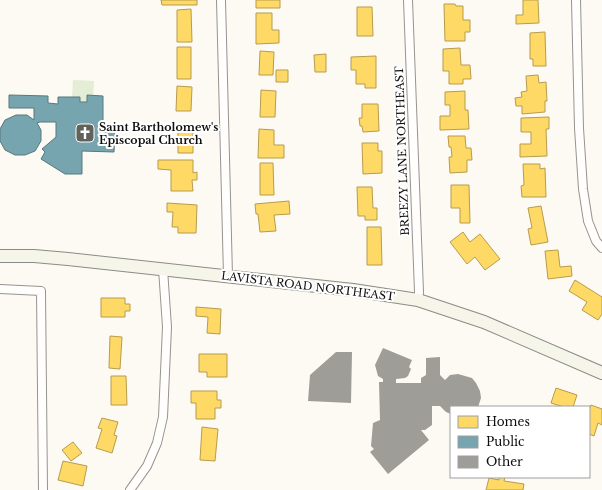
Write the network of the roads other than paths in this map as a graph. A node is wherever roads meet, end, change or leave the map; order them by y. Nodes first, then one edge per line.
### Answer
1 (221, 0) edge
2 (408, 0) edge
3 (576, 0) edge
4 (602, 248) edge
5 (0, 256) edge
6 (163, 269) junction
7 (228, 276) junction
8 (0, 289) edge
9 (418, 300) junction
10 (602, 373) edge
11 (43, 490) edge
12 (130, 490) edge

1 - 7 street
2 - 9 street, BREEZY LANE NORTHEAST
3 - 4 street
5 - 6 main road, LAVISTA ROAD NORTHEAST
6 - 7 main road, LAVISTA ROAD NORTHEAST
6 - 12 street
7 - 9 main road, LAVISTA ROAD NORTHEAST
8 - 11 street
9 - 10 main road, LAVISTA ROAD NORTHEAST

